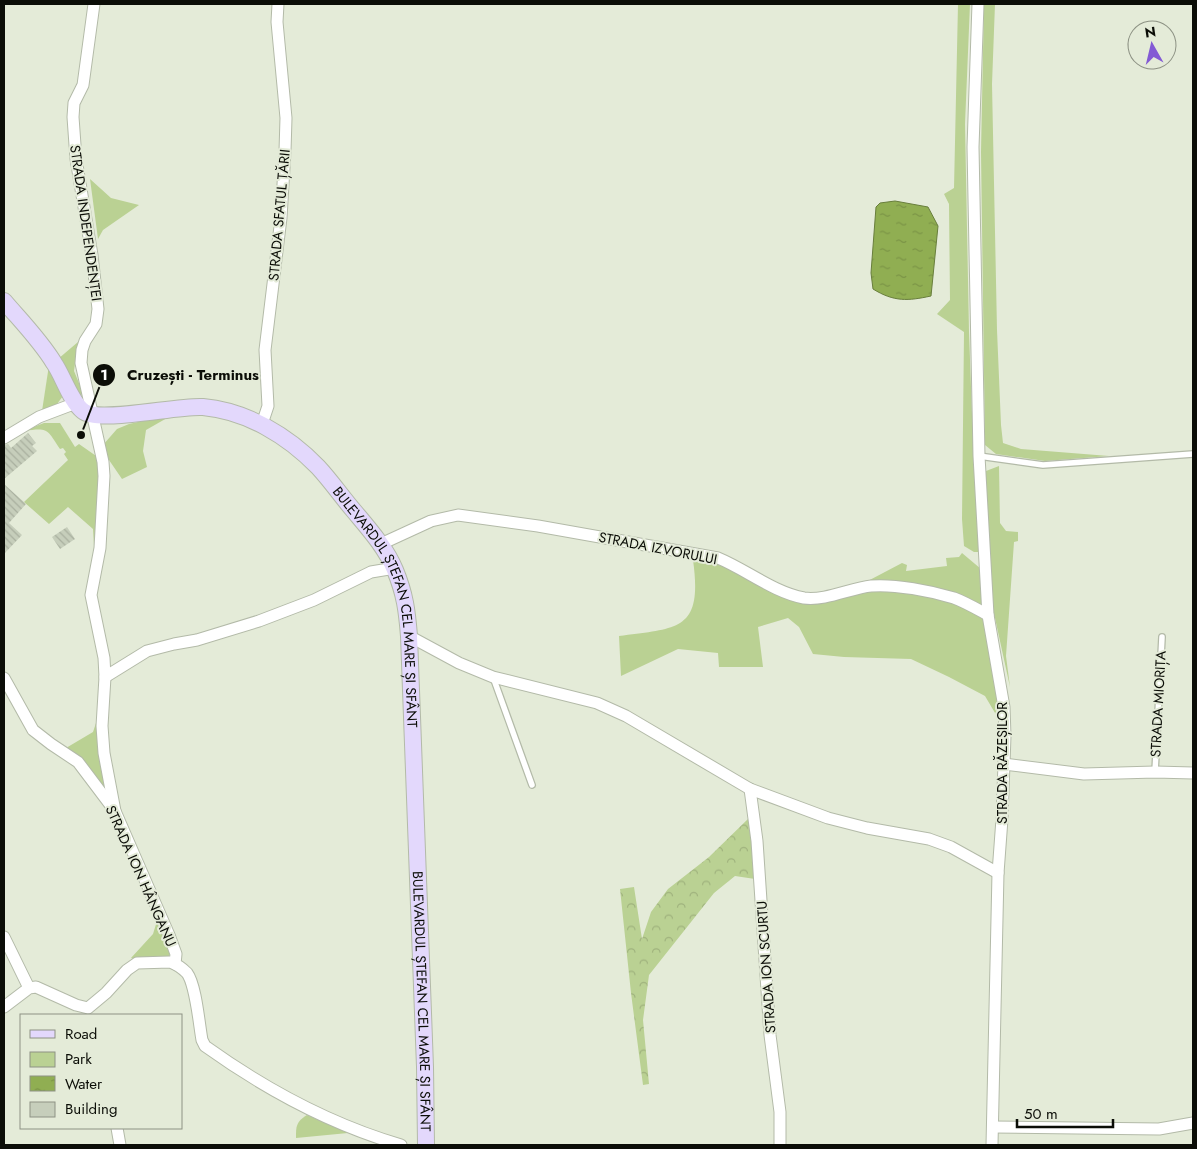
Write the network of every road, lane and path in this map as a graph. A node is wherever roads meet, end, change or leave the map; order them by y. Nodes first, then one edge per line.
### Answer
1 (94, 4) edge
2 (278, 4) edge
3 (978, 4) edge
4 (4, 301) edge
5 (76, 403) junction
6 (92, 415) junction
7 (262, 424) junction
8 (4, 438) edge
9 (1193, 454) edge
10 (979, 456) junction
11 (381, 544) junction
12 (395, 568) junction
13 (988, 615) junction
14 (409, 636) junction
15 (1162, 637) dead end
16 (106, 677) junction
17 (493, 677) junction
18 (4, 678) edge
19 (1004, 764) junction
20 (1155, 772) junction
21 (1193, 773) edge
22 (532, 785) dead end
23 (750, 789) junction
24 (115, 811) junction
25 (998, 874) junction
26 (4, 937) edge
27 (175, 964) junction
28 (29, 988) junction
29 (4, 1007) edge
30 (91, 1012) edge
31 (1193, 1123) edge
32 (993, 1127) junction
33 (117, 1129) edge
34 (120, 1145) edge
35 (401, 1145) edge
36 (426, 1145) edge
37 (780, 1145) edge
38 (992, 1145) edge

1 - 6 street, STRADA INDEPENDENȚEI
2 - 7 street, STRADA SFATUL ȚĂRII
3 - 10 street, STRADA RĂZEȘILOR
4 - 5 street
5 - 6 street
5 - 8 street
6 - 7 street, BULEVARDUL ȘTEFAN CEL MARE ȘI SFÂNT
6 - 16 street, STRADA INDEPENDENȚEI
7 - 11 street, BULEVARDUL ȘTEFAN CEL MARE ȘI SFÂNT
9 - 10 lane
10 - 13 street, STRADA RĂZEȘILOR
11 - 12 street, BULEVARDUL ȘTEFAN CEL MARE ȘI SFÂNT
11 - 13 street, STRADA IZVORULUI
12 - 14 street, BULEVARDUL ȘTEFAN CEL MARE ȘI SFÂNT
12 - 16 street
13 - 19 street, STRADA RĂZEȘILOR
14 - 17 street
14 - 36 street, BULEVARDUL ȘTEFAN CEL MARE ȘI SFÂNT
15 - 20 lane, STRADA MIORIȚA
16 - 24 street, STRADA INDEPENDENȚEI
17 - 22 lane
17 - 23 street
18 - 24 street, STRADA ION HÂNGANU
19 - 20 street, STRADA MIORIȚA
19 - 25 street, STRADA RĂZEȘILOR
20 - 21 street, STRADA MIORIȚA
23 - 25 street
23 - 37 street, STRADA ION SCURTU
24 - 27 street, STRADA ION HÂNGANU
25 - 32 street, STRADA RĂZEȘILOR
26 - 28 street
27 - 30 street
27 - 35 street
28 - 29 street
28 - 30 street
31 - 32 street
32 - 38 street, STRADA RĂZEȘILOR
33 - 34 street

